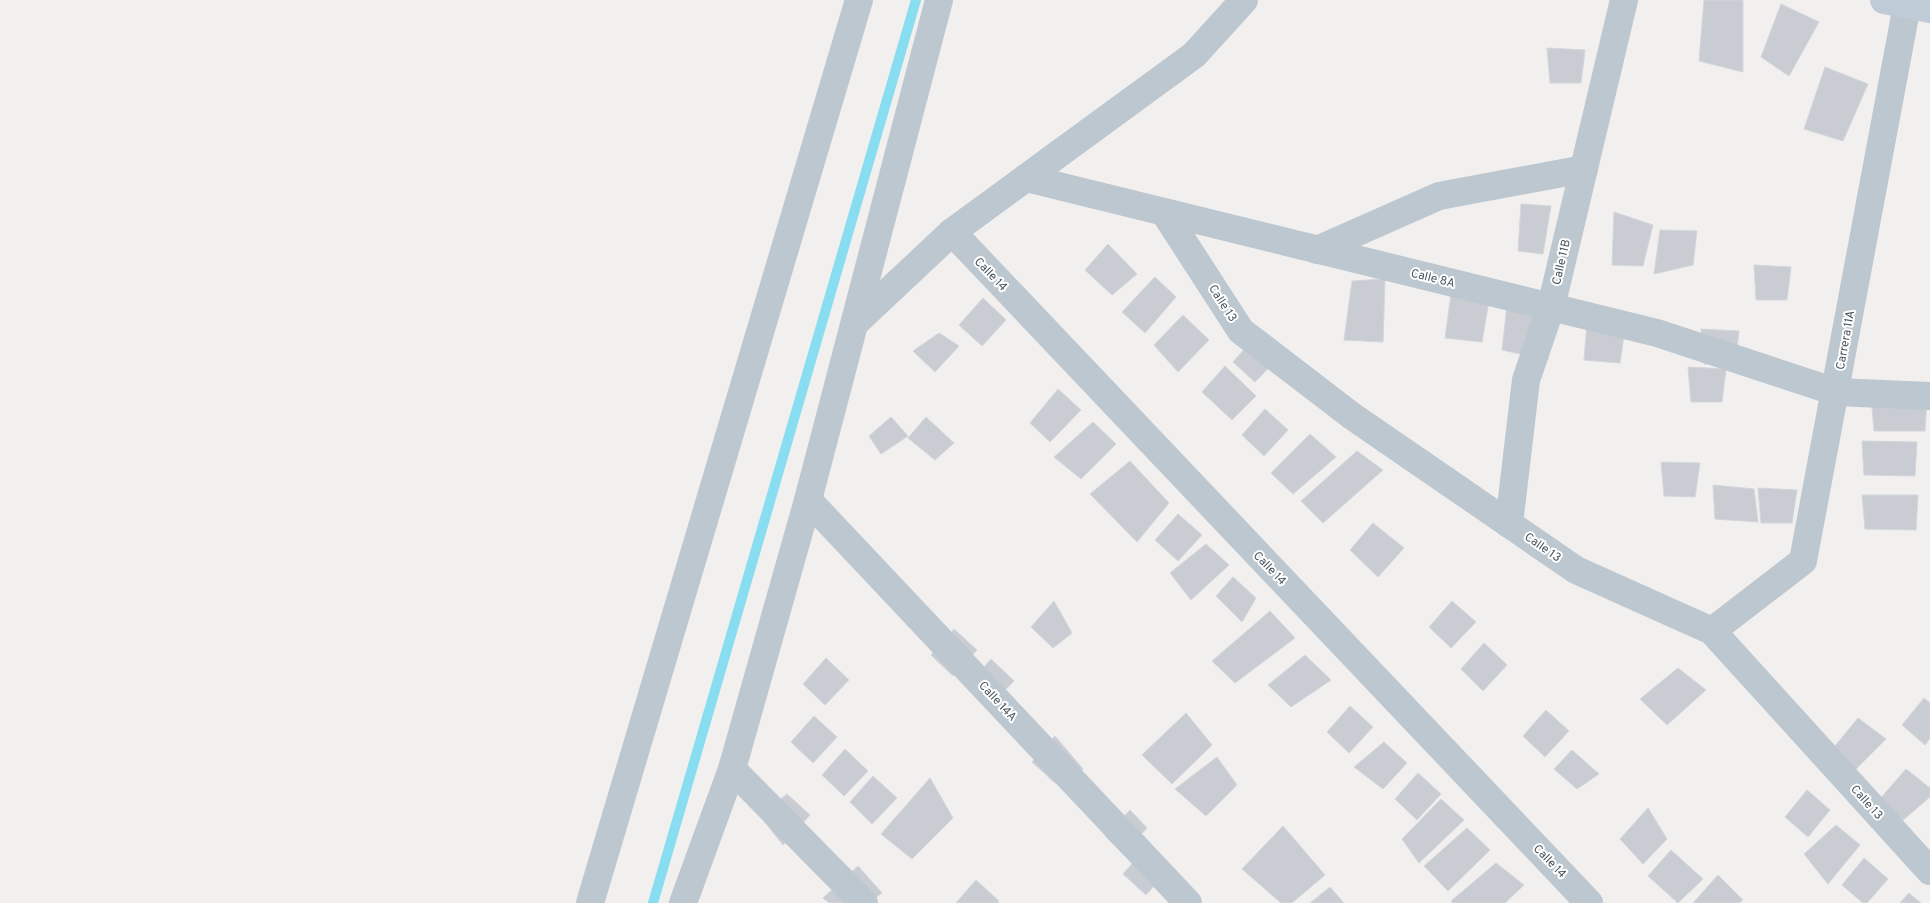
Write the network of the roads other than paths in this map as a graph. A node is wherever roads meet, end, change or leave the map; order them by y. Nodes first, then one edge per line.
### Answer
1 (859, 0) edge
2 (939, 0) edge
3 (1244, 0) edge
4 (1624, 0) edge
5 (1907, 5) edge
6 (1584, 169) junction
7 (1026, 178) junction
8 (1164, 212) junction
9 (952, 232) junction
10 (1317, 250) junction
11 (1551, 307) junction
12 (855, 323) junction
13 (1836, 392) junction
14 (1930, 396) edge
15 (808, 500) junction
16 (1509, 524) junction
17 (1712, 631) junction
18 (732, 769) junction
19 (1930, 871) edge
20 (590, 903) edge
21 (683, 903) edge
22 (864, 903) edge
23 (1188, 903) edge
24 (1589, 903) edge

1 - 20 street
2 - 12 street
3 - 7 street
4 - 6 street, Calle 11B
5 - 13 street, Carrera 11A
6 - 10 street
6 - 11 street, Calle 11B
7 - 8 street, Calle 8A
7 - 9 street
8 - 10 street, Calle 8A
8 - 16 street, Calle 13
9 - 12 street
9 - 24 street, Calle 14
10 - 11 street, Calle 8A
11 - 13 street, Calle 8A
11 - 16 street, Calle 11B
12 - 15 street
13 - 14 street, Calle 8A
13 - 17 street, Carrera 11A
15 - 18 street
15 - 23 street, Calle 14A
16 - 17 street, Calle 13
17 - 19 street, Calle 13
18 - 21 street
18 - 22 street

